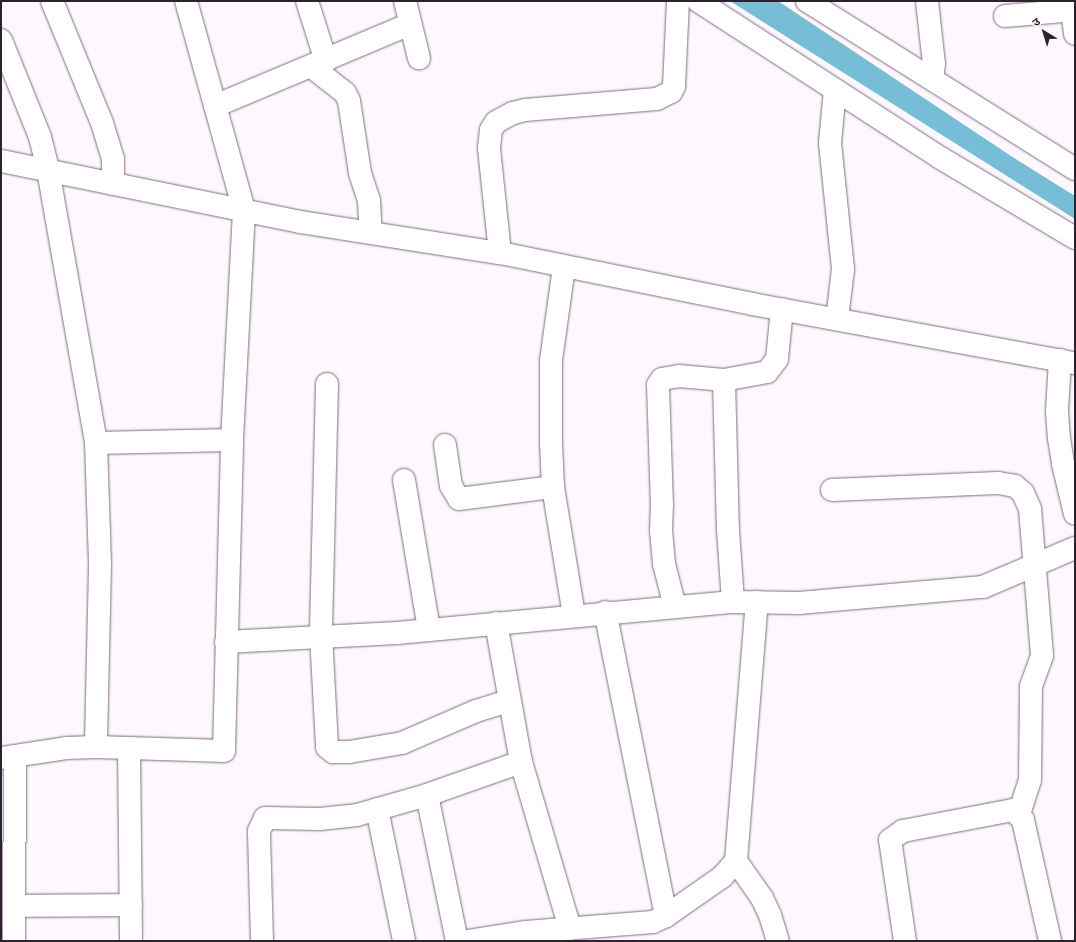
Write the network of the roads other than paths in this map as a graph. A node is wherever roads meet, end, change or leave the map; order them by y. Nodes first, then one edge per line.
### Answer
1 (52, 1) edge
2 (186, 1) edge
3 (307, 1) edge
4 (405, 1) edge
5 (678, 1) edge
6 (698, 1) edge
7 (927, 1) edge
8 (811, 3) edge
9 (1073, 7) edge
10 (1006, 16) dead end
11 (410, 24) junction
12 (1075, 34) edge
13 (1, 40) edge
14 (419, 58) dead end
15 (319, 64) junction
16 (932, 79) junction
17 (835, 90) junction
18 (215, 106) junction
19 (1, 161) edge
20 (1075, 169) edge
21 (48, 170) junction
22 (113, 184) junction
23 (244, 210) junction
24 (371, 233) junction
25 (1075, 238) edge
26 (500, 253) junction
27 (564, 266) junction
28 (782, 309) junction
29 (837, 319) junction
30 (1068, 361) edge
31 (724, 380) junction
32 (327, 384) dead end
33 (232, 440) junction
34 (96, 443) junction
35 (445, 445) dead end
36 (404, 480) dead end
37 (553, 487) junction
38 (832, 490) dead end
39 (1075, 514) edge
40 (1075, 548) edge
41 (1036, 565) junction
42 (733, 602) junction
43 (757, 602) junction
44 (675, 607) junction
45 (605, 612) junction
46 (574, 615) junction
47 (496, 623) junction
48 (429, 630) junction
49 (321, 635) junction
50 (226, 642) junction
51 (509, 701) junction
52 (96, 747) junction
53 (129, 748) junction
54 (8, 757) edge
55 (521, 762) junction
56 (427, 795) junction
57 (377, 809) junction
58 (1019, 814) junction
59 (736, 861) junction
60 (131, 905) junction
61 (14, 906) junction
62 (659, 926) edge
63 (570, 929) junction
64 (528, 937) edge
65 (14, 941) edge
66 (131, 941) edge
67 (262, 941) edge
68 (404, 941) edge
69 (458, 941) edge
70 (467, 941) edge
71 (778, 941) edge
72 (905, 941) edge
73 (1050, 941) edge

1 - 22 street
2 - 18 street
3 - 15 street
4 - 11 street
5 - 26 street
6 - 17 street
7 - 16 street
8 - 16 street
9 - 10 street
9 - 12 street
11 - 14 street
11 - 15 street
13 - 21 street
15 - 18 street
15 - 24 street
16 - 20 street
17 - 25 street
17 - 29 street
18 - 23 street
19 - 21 street
21 - 22 street
21 - 34 street
22 - 23 street
23 - 24 street
23 - 33 street
24 - 26 street
26 - 27 street
27 - 28 street
27 - 37 street
28 - 29 street
28 - 31 street
29 - 30 street
30 - 39 street
31 - 42 street
31 - 44 street
32 - 49 street
33 - 34 street
33 - 50 street
34 - 52 street
35 - 37 street
36 - 48 street
37 - 46 street
38 - 41 street
40 - 41 street
41 - 43 street
41 - 58 street
42 - 43 street
42 - 44 street
43 - 59 street
44 - 45 street
45 - 46 street
45 - 62 street
46 - 47 street
47 - 48 street
47 - 51 street
48 - 49 street
49 - 50 street
49 - 51 street
50 - 53 street
51 - 55 street
52 - 53 street
52 - 54 street
53 - 60 street
54 - 61 street
55 - 56 street
55 - 63 street
56 - 57 street
56 - 69 street
57 - 67 street
57 - 68 street
58 - 72 street
58 - 73 street
59 - 62 street
59 - 71 street
60 - 61 street
60 - 66 street
61 - 65 street
62 - 63 street
63 - 64 street
64 - 70 street

